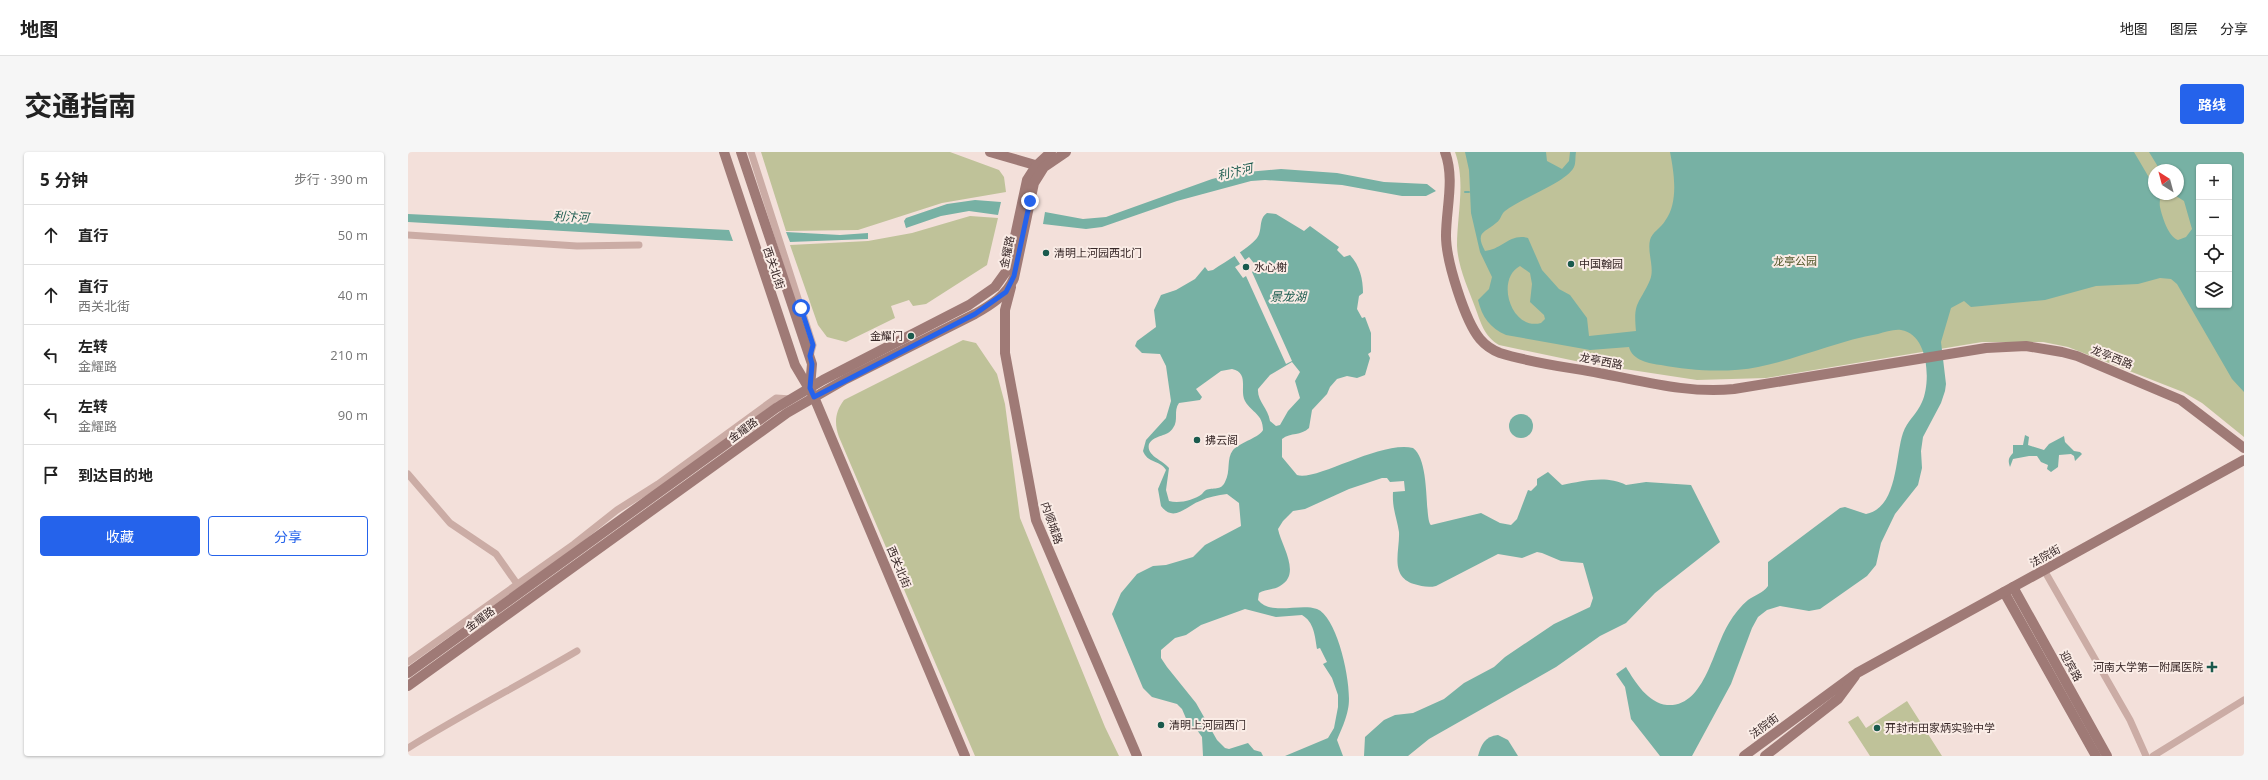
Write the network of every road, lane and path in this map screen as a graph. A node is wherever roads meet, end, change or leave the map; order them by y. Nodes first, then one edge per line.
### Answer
1 (724, 152) edge
2 (741, 152) edge
3 (751, 152) edge
4 (990, 152) edge
5 (1051, 152) edge
6 (1066, 152) edge
7 (1445, 152) edge
8 (1040, 168) junction
9 (408, 235) edge
10 (639, 245) dead end
11 (1012, 283) junction
12 (810, 356) junction
13 (812, 392) junction
14 (2244, 448) edge
15 (2244, 460) edge
16 (409, 478) edge
17 (2044, 570) junction
18 (2013, 587) junction
19 (520, 588) junction
20 (2004, 592) junction
21 (577, 651) dead end
22 (408, 662) edge
23 (408, 673) edge
24 (1857, 673) junction
25 (408, 686) edge
26 (2244, 700) edge
27 (408, 748) edge
28 (965, 756) edge
29 (1137, 756) edge
30 (1744, 756) edge
31 (1765, 756) edge
32 (2096, 756) edge
33 (2107, 756) edge
34 (2146, 756) edge
35 (2153, 756) edge

1 - 13 street, 西关北街
2 - 12 street, 西关北街
3 - 12 street
4 - 8 street
5 - 8 street
6 - 8 street
7 - 14 street, 龙亭西路
8 - 11 street, 金耀路
8 - 13 street, 金耀路
9 - 10 street
11 - 13 street, 金耀路
11 - 29 street, 内顺城路
12 - 13 street, 西关北街
13 - 19 street, 金耀路
13 - 25 street, 金耀路
13 - 28 street, 西关北街
15 - 17 street, 法院街
16 - 19 street
17 - 18 street, 法院街
17 - 34 street
18 - 20 street, 法院街
18 - 33 street, 迎宾路
19 - 22 street
19 - 23 street, 金耀路
20 - 24 street, 法院街
20 - 32 street, 迎宾路
21 - 27 street
24 - 30 street, 法院街
24 - 31 street, 法院街
26 - 35 street

